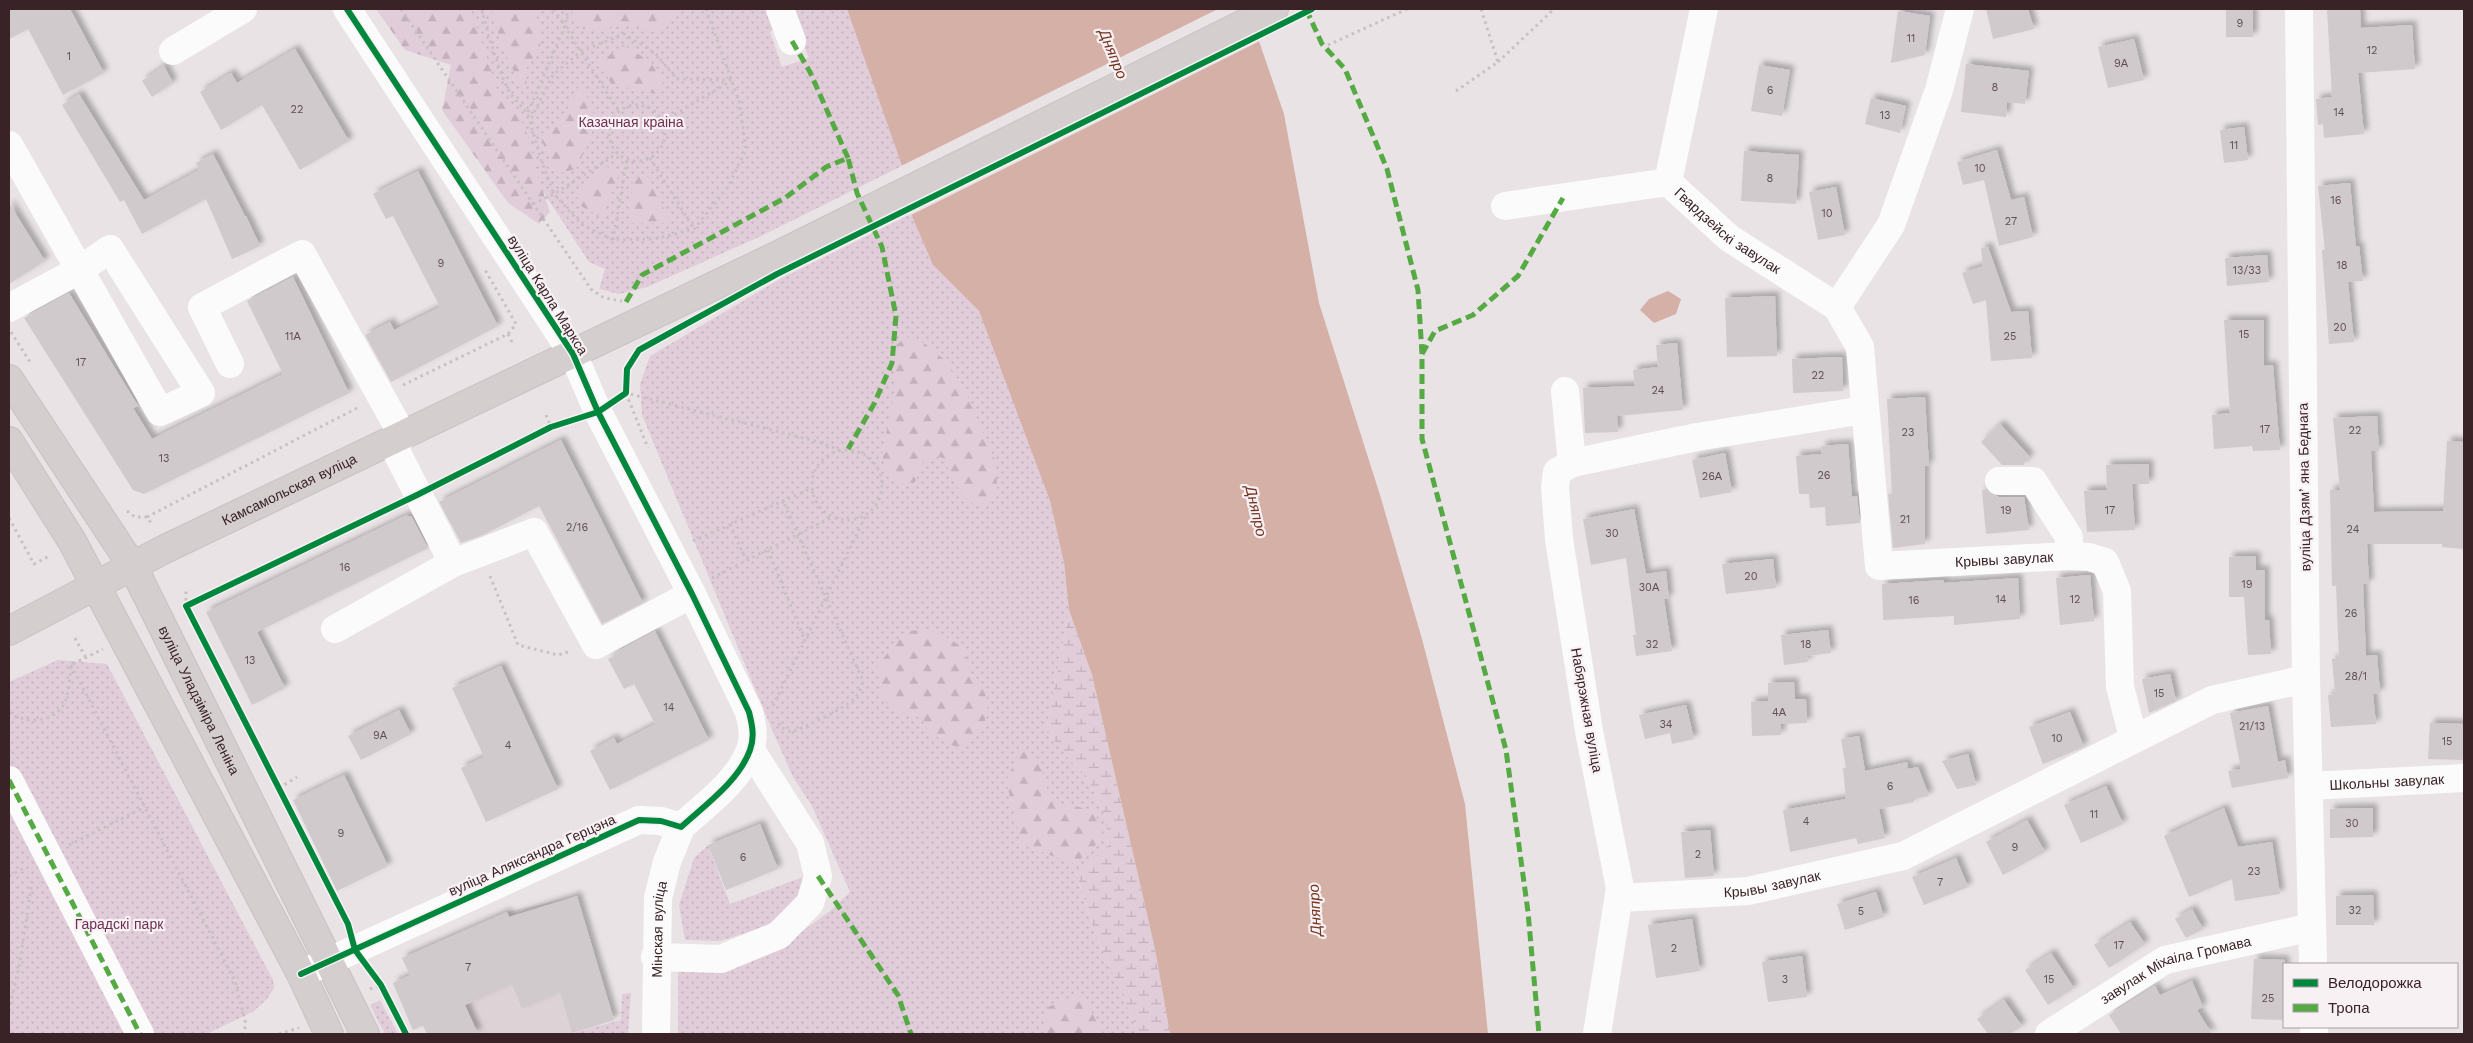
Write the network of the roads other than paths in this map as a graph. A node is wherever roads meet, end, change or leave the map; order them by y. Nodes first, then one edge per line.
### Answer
1 (243, 9) edge
2 (347, 9) edge
3 (780, 9) edge
4 (1274, 9) edge
5 (1704, 9) edge
6 (1960, 9) edge
7 (2299, 9) edge
8 (792, 41) dead end
9 (173, 52) dead end
10 (9, 145) edge
11 (1668, 182) junction
12 (1505, 206) dead end
13 (79, 270) junction
14 (1837, 307) junction
15 (9, 308) edge
16 (573, 354) junction
17 (230, 364) dead end
18 (9, 380) edge
19 (1565, 392) dead end
20 (1864, 410) junction
21 (397, 439) junction
22 (9, 440) edge
23 (1572, 463) junction
24 (1999, 481) dead end
25 (2068, 556) junction
26 (453, 563) junction
27 (133, 567) junction
28 (96, 585) junction
29 (702, 586) junction
30 (335, 629) dead end
31 (9, 630) edge
32 (2306, 679) junction
33 (2133, 738) junction
34 (750, 750) junction
35 (2464, 778) edge
36 (9, 780) edge
37 (2309, 786) junction
38 (682, 827) junction
39 (1619, 898) junction
40 (2312, 927) junction
41 (655, 957) junction
42 (330, 961) junction
43 (2313, 963) edge
44 (301, 974) junction
45 (140, 1034) edge
46 (329, 1034) edge
47 (365, 1034) edge
48 (656, 1034) edge
49 (1597, 1034) edge
50 (2049, 1034) edge

1 - 9 street
2 - 16 street, вуліца Карла Маркса
3 - 8 street
4 - 16 main road, Камсамольская вуліца
5 - 11 street, Гвардзейскі завулак
6 - 14 street
7 - 32 street, вуліца Дзямʼяна Беднага
10 - 13 street
11 - 12 street
11 - 14 street, Гвардзейскі завулак
13 - 13 street
13 - 15 street
14 - 20 street, Крывы завулак
16 - 21 main road, Камсамольская вуліца
16 - 29 street, вуліца Карла Маркса
17 - 21 street
18 - 27 main road, вуліца Уладзіміра Леніна
19 - 23 street
20 - 23 street
20 - 25 street, Крывы завулак
21 - 26 street
21 - 27 main road, Камсамольская вуліца
22 - 28 main road
23 - 39 street, Набярэжная вуліца
24 - 25 street
25 - 33 street, Крывы завулак
26 - 29 street
26 - 30 street
27 - 28 main road, Камсамольская вуліца
27 - 42 main road, вуліца Уладзіміра Леніна
28 - 31 main road, Камсамольская вуліца
28 - 44 main road
29 - 34 street, вуліца Карла Маркса
32 - 33 street, Крывы завулак
32 - 37 street, вуліца Дзямʼяна Беднага
33 - 39 street, Крывы завулак
34 - 38 street
34 - 41 street
35 - 37 street, Школьны завулак
36 - 45 street
37 - 40 street, вуліца Дзямʼяна Беднага
38 - 41 street, Мінская вуліца
38 - 42 street, вуліца Аляксандра Герцэна
39 - 49 street, Набярэжная вуліца
40 - 43 street, вуліца Дзямʼяна Беднага
40 - 50 street, завулак Міхаіла Громава
41 - 48 street, Мінская вуліца
42 - 44 street, вуліца Аляксандра Герцэна
42 - 47 main road, вуліца Уладзіміра Леніна
44 - 46 main road

